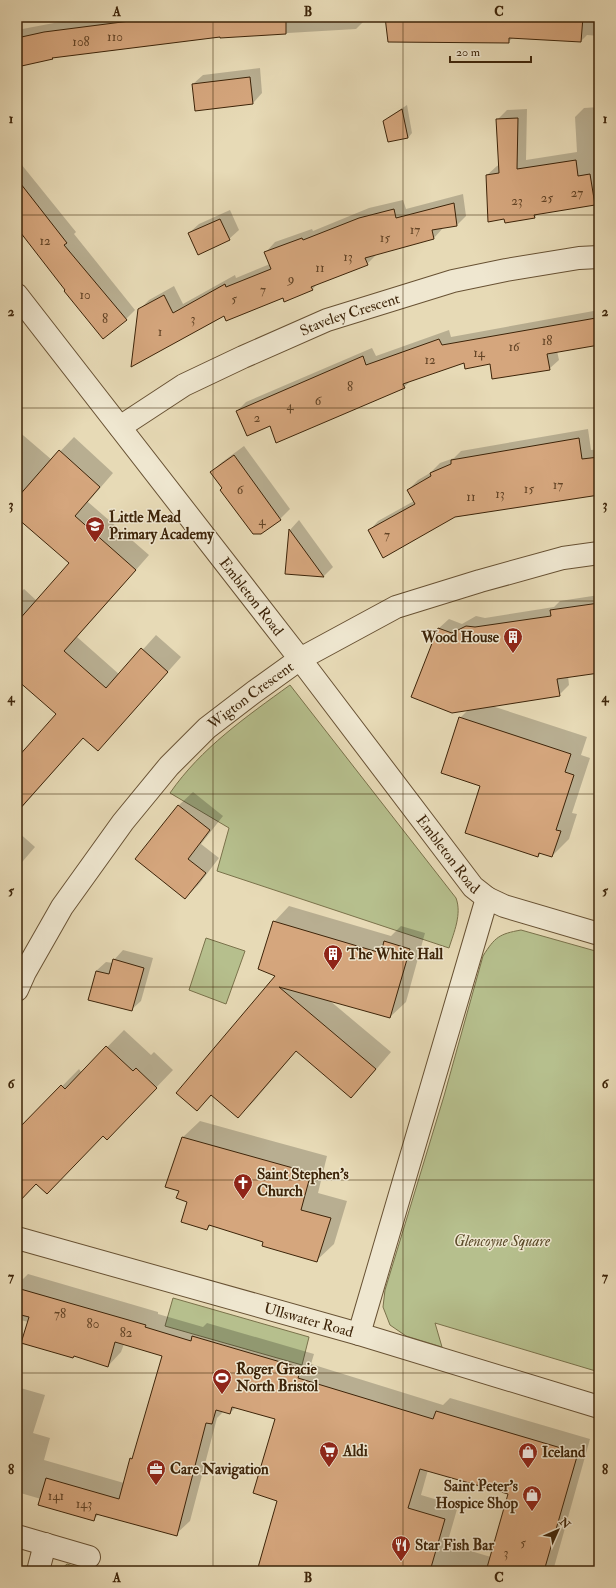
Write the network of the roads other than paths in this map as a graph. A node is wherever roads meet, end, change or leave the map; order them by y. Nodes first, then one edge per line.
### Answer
1 (599, 257) edge
2 (17, 295) edge
3 (120, 427) junction
4 (599, 553) edge
5 (300, 659) junction
6 (487, 898) junction
7 (599, 934) edge
8 (17, 990) edge
9 (17, 1238) edge
10 (359, 1334) junction
11 (599, 1407) edge
12 (17, 1536) edge
13 (45, 1544) junction
14 (89, 1557) dead end
15 (38, 1571) edge

1 - 3 street, Staveley Crescent
2 - 3 street, Embleton Road
3 - 5 street, Embleton Road
4 - 5 street, Wigton Crescent
5 - 6 street, Embleton Road
5 - 8 street, Wigton Crescent
6 - 7 street
6 - 10 street
9 - 10 street, Ullswater Road
10 - 11 street, Ullswater Road
12 - 13 street
13 - 14 street
13 - 15 street

